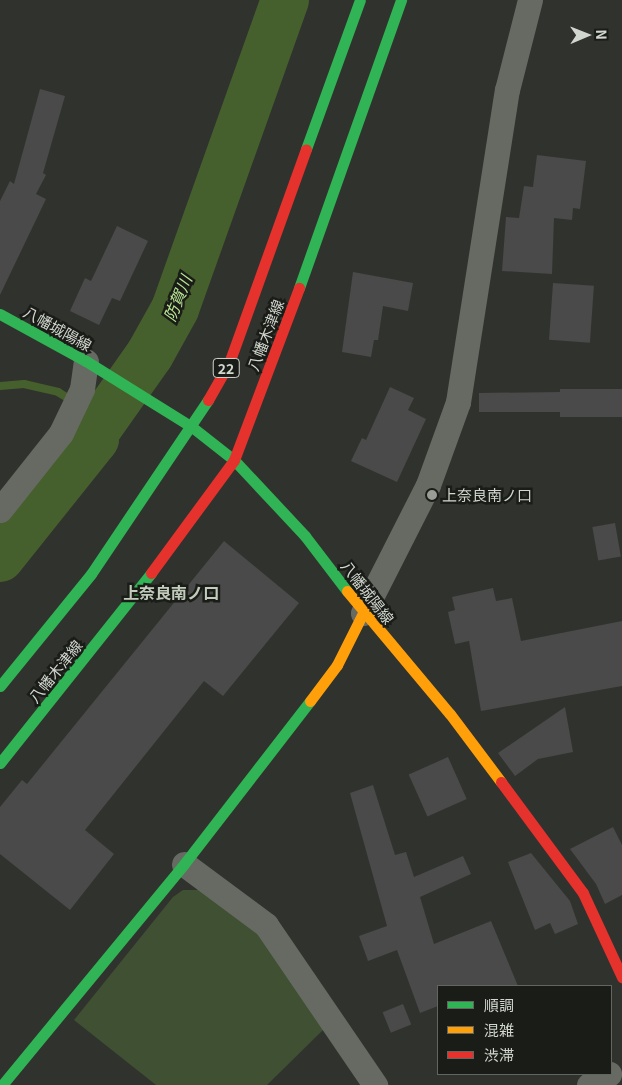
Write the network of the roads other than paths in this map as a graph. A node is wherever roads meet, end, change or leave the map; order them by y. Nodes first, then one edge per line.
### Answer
1 (360, 0) edge
2 (401, 0) edge
3 (530, 0) edge
4 (0, 314) edge
5 (86, 361) junction
6 (192, 427) junction
7 (234, 460) junction
8 (0, 510) edge
9 (364, 613) junction
10 (0, 686) edge
11 (0, 763) edge
12 (184, 864) junction
13 (622, 977) edge
14 (606, 1075) edge
15 (2, 1085) edge
16 (375, 1085) edge
17 (589, 1085) edge

1 - 6 main road, 八幡木津線 / 22
2 - 7 main road, 八幡木津線
3 - 9 street
4 - 5 main road, 八幡城陽線
5 - 6 main road, 八幡城陽線
5 - 8 street
6 - 7 main road, 八幡城陽線
6 - 10 main road, 八幡木津線 / 22
7 - 9 main road, 八幡城陽線
7 - 11 main road, 八幡木津線
9 - 12 main road
9 - 13 main road, 八幡城陽線
12 - 15 main road
12 - 16 street
14 - 17 street

